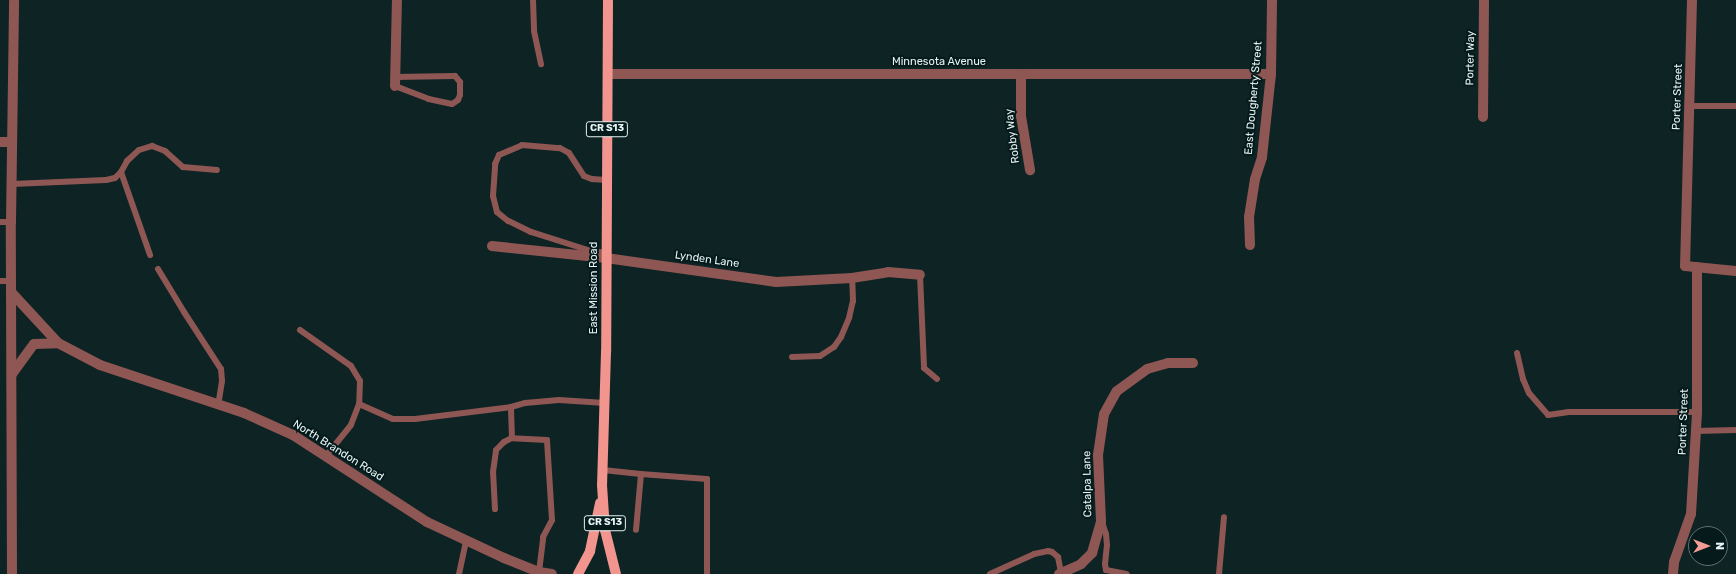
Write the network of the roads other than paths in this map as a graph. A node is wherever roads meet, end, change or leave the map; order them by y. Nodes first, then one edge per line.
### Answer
1 (14, 0) edge
2 (397, 0) edge
3 (533, 0) edge
4 (608, 0) edge
5 (1272, 0) edge
6 (1484, 0) edge
7 (1692, 0) edge
8 (541, 64) dead end
9 (608, 74) junction
10 (1021, 74) junction
11 (1271, 74) junction
12 (395, 82) junction
13 (1690, 106) junction
14 (1736, 106) edge
15 (1482, 117) dead end
16 (0, 142) edge
17 (12, 142) junction
18 (217, 170) dead end
19 (1030, 170) dead end
20 (121, 172) junction
21 (606, 180) junction
22 (12, 184) junction
23 (0, 222) edge
24 (11, 222) junction
25 (1250, 245) dead end
26 (492, 246) dead end
27 (150, 255) dead end
28 (606, 256) junction
29 (1697, 267) junction
30 (158, 269) dead end
31 (1736, 271) edge
32 (920, 275) joint
33 (852, 278) junction
34 (0, 281) edge
35 (11, 281) junction
36 (11, 292) junction
37 (300, 330) dead end
38 (58, 343) junction
39 (1517, 353) dead end
40 (792, 357) dead end
41 (1193, 363) dead end
42 (12, 374) junction
43 (937, 379) dead end
44 (605, 403) junction
45 (359, 404) junction
46 (218, 405) junction
47 (511, 408) junction
48 (1697, 412) junction
49 (1736, 430) edge
50 (1696, 431) junction
51 (512, 438) junction
52 (326, 456) junction
53 (603, 470) junction
54 (641, 474) junction
55 (602, 485) junction
56 (495, 509) dead end
57 (1224, 517) dead end
58 (1101, 521) junction
59 (636, 530) dead end
60 (466, 540) junction
61 (539, 572) junction
62 (12, 574) edge
63 (459, 574) edge
64 (552, 574) edge
65 (578, 574) edge
66 (615, 574) edge
67 (623, 574) edge
68 (706, 574) edge
69 (990, 574) edge
70 (1060, 574) edge
71 (1127, 574) edge
72 (1219, 574) edge
73 (1673, 574) edge

1 - 17 street
2 - 12 street
3 - 8 lane
4 - 9 main road, East Mission Road / CR S13
5 - 11 street, East Dougherty Street
6 - 15 street, Porter Way
7 - 13 street, Porter Street
9 - 10 street, Minnesota Avenue
9 - 21 main road, East Mission Road / CR S13
10 - 11 street, Minnesota Avenue
10 - 19 street, Robby Way
11 - 25 street, East Dougherty Street
12 - 12 lane
13 - 14 lane
13 - 29 street, Porter Street
16 - 17 street
17 - 22 street
18 - 20 lane
20 - 22 lane
20 - 27 lane
21 - 28 main road, East Mission Road / CR S13
21 - 28 lane
22 - 24 street
23 - 24 lane
24 - 35 street
26 - 28 street, Lynden Lane
28 - 33 street, Lynden Lane
28 - 44 main road, East Mission Road / CR S13
29 - 31 street
29 - 48 street, Porter Street
30 - 46 lane
32 - 33 street, Lynden Lane
32 - 43 lane
33 - 40 lane
34 - 35 lane
35 - 36 street
36 - 38 street, North Brandon Road
36 - 42 street
37 - 45 lane
38 - 42 street
38 - 46 street, North Brandon Road
39 - 48 lane
41 - 58 street, Catalpa Lane
42 - 62 street
44 - 47 lane
44 - 53 main road, East Mission Road / CR S13
45 - 47 lane
45 - 52 lane
46 - 52 street, North Brandon Road
47 - 51 lane
48 - 50 street, Porter Street
49 - 50 lane
50 - 73 street, Porter Street
51 - 56 lane
51 - 61 lane
52 - 60 street, North Brandon Road
53 - 54 lane
53 - 55 main road, East Mission Road / CR S13
54 - 59 lane
54 - 68 lane
55 - 65 main road
55 - 66 main road, East Mission Road / CR S13
57 - 72 lane
58 - 70 street, Catalpa Lane
58 - 71 lane
60 - 61 street, North Brandon Road
60 - 63 lane
61 - 64 street, North Brandon Road
66 - 67 street
69 - 70 lane

